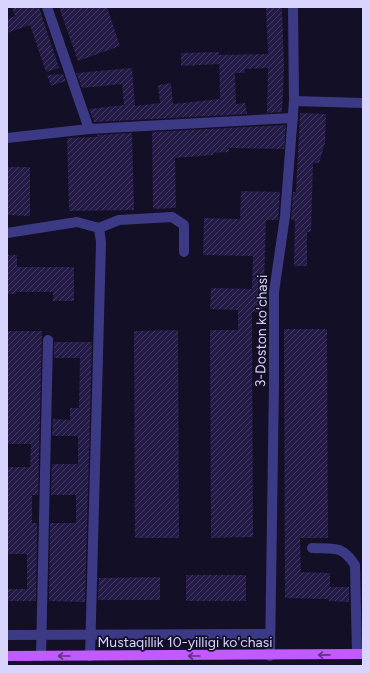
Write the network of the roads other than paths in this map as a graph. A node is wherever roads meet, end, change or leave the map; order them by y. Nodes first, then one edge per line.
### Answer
1 (47, 7) edge
2 (293, 7) edge
3 (294, 101) junction
4 (363, 102) edge
5 (293, 118) junction
6 (89, 129) junction
7 (7, 138) edge
8 (99, 228) junction
9 (7, 233) edge
10 (184, 252) dead end
11 (48, 340) dead end
12 (312, 548) dead end
13 (42, 634) junction
14 (92, 634) junction
15 (270, 634) junction
16 (7, 635) edge
17 (360, 654) edge
18 (7, 656) edge
19 (41, 656) junction
20 (90, 656) junction
21 (270, 656) junction

1 - 6 street
2 - 3 street, 3-Doston koʻchasi
3 - 4 street
3 - 5 street, 3-Doston koʻchasi
5 - 6 street
5 - 15 street, 3-Doston koʻchasi
6 - 7 street
8 - 9 street
8 - 10 street
8 - 14 street
11 - 13 street
12 - 17 street
13 - 14 street
13 - 16 street
13 - 19 street
14 - 15 street
14 - 20 street
15 - 21 street, 3-Doston koʻchasi
17 -> 21 main road, Mustaqillik 10-yilligi ko'chasi
18 - 19 main road, Mustaqillik 10-yilligi ko'chasi
20 -> 19 main road, Mustaqillik 10-yilligi ko'chasi
21 -> 20 main road, Mustaqillik 10-yilligi ko'chasi

